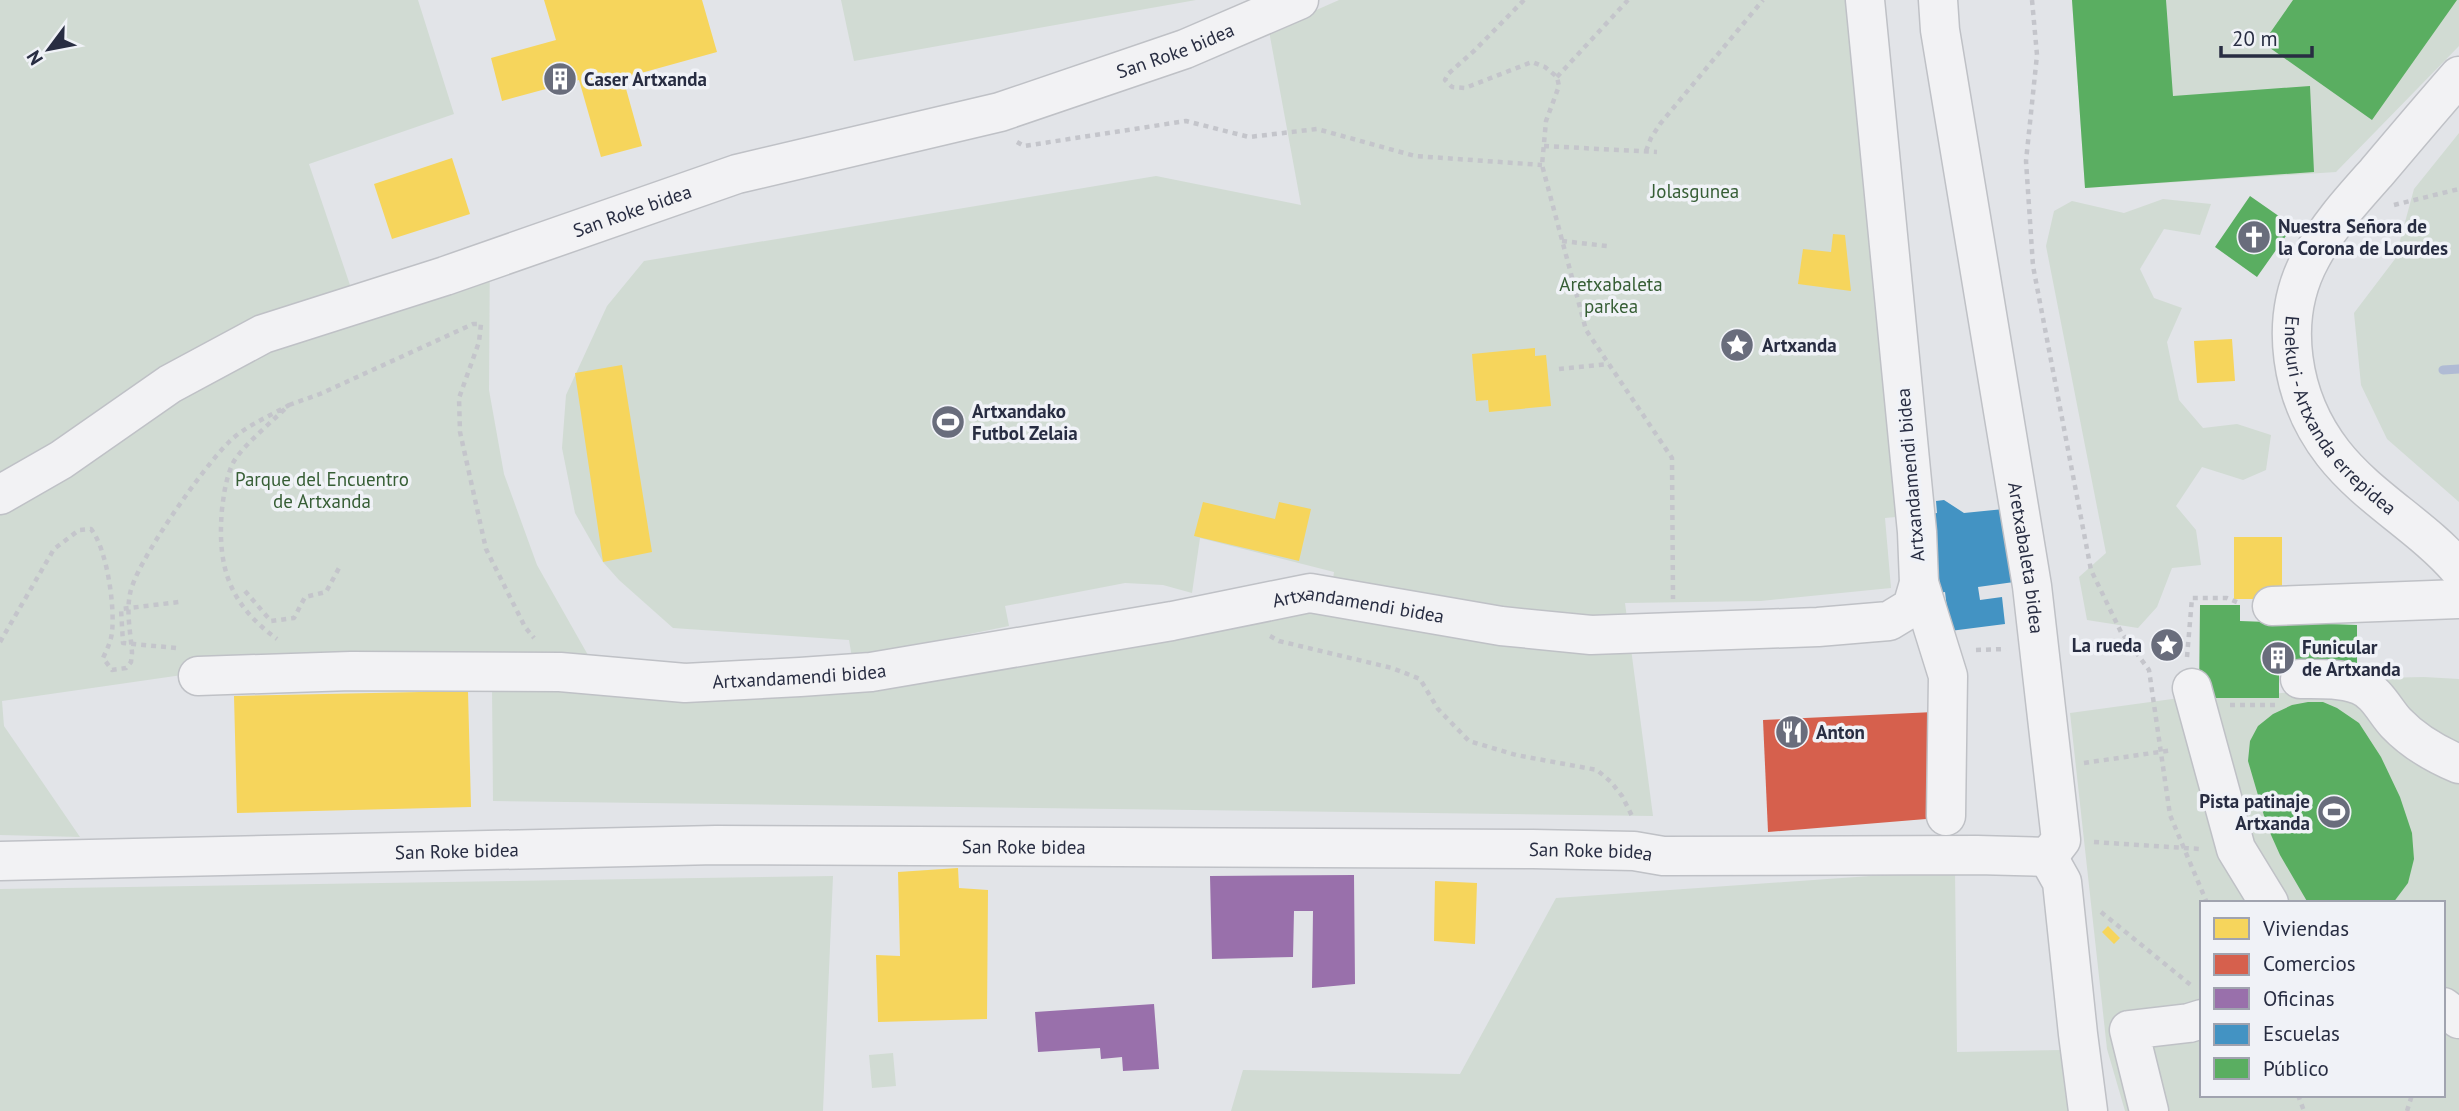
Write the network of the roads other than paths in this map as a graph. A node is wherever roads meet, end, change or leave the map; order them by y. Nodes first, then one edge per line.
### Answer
1 (1298, 0) edge
2 (1865, 0) edge
3 (1938, 0) edge
4 (2459, 76) edge
5 (0, 495) edge
6 (2459, 569) edge
7 (1919, 583) junction
8 (2459, 598) edge
9 (2272, 606) road end
10 (187, 662) road end
11 (2300, 679) road end
12 (2192, 687) road end
13 (2459, 764) edge
14 (1945, 816) dead end
15 (2057, 860) junction
16 (0, 862) edge
17 (2268, 901) edge
18 (2200, 1007) edge
19 (2078, 1034) junction
20 (2088, 1111) edge
21 (2108, 1111) edge
22 (2148, 1111) edge

1 - 5 street, San Roke bidea
2 - 7 street, Artxandamendi bidea
3 - 15 street, Aretxabaleta bidea
4 - 6 street, Enekuri - Artxanda errepidea
7 - 10 street, Artxandamendi bidea
7 - 14 street
8 - 9 street
11 - 13 street
12 - 17 street
15 - 16 street, San Roke bidea
15 - 19 street, Aretxabaleta bidea
18 - 22 street
19 - 20 street, Aretxabaleta bidea
19 - 21 street

